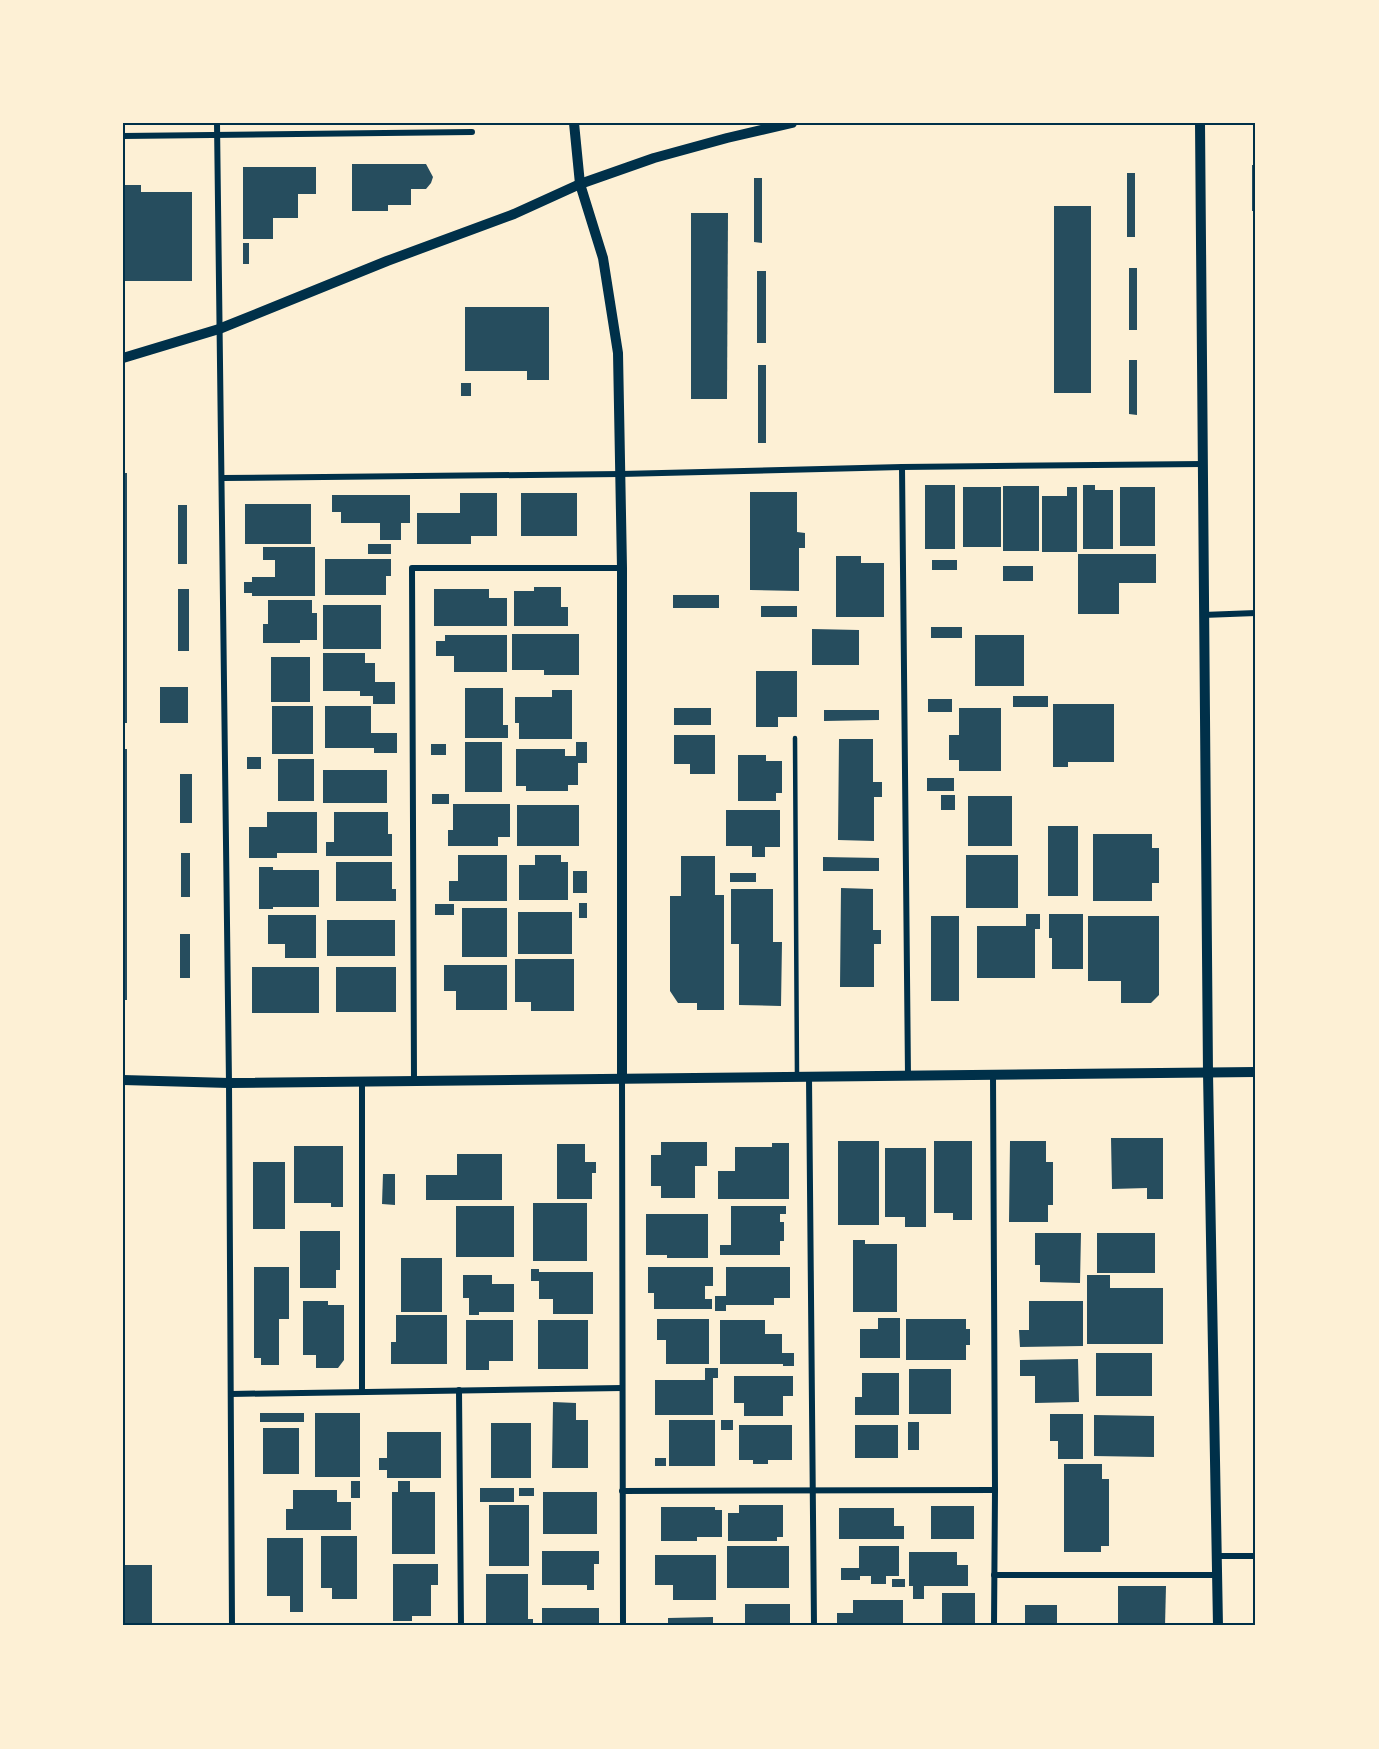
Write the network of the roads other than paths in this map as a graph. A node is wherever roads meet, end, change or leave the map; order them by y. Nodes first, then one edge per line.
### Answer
1 (217, 123) edge
2 (574, 123) edge
3 (792, 123) edge
4 (1200, 123) edge
5 (472, 132) dead end
6 (217, 135) junction
7 (123, 136) edge
8 (580, 184) junction
9 (219, 329) junction
10 (123, 358) edge
11 (1202, 464) junction
12 (903, 467) junction
13 (621, 474) junction
14 (222, 478) junction
15 (622, 568) junction
16 (1256, 613) edge
17 (1203, 615) junction
18 (795, 738) dead end
19 (1256, 1072) edge
20 (1208, 1073) junction
21 (908, 1076) junction
22 (993, 1076) junction
23 (797, 1077) junction
24 (809, 1077) junction
25 (622, 1079) junction
26 (123, 1080) edge
27 (362, 1081) junction
28 (414, 1081) junction
29 (229, 1083) junction
30 (622, 1388) junction
31 (459, 1390) junction
32 (362, 1392) junction
33 (231, 1394) junction
34 (995, 1490) junction
35 (622, 1491) junction
36 (813, 1491) junction
37 (1217, 1556) junction
38 (1256, 1556) edge
39 (994, 1575) junction
40 (1218, 1575) junction
41 (232, 1626) edge
42 (462, 1626) edge
43 (623, 1626) edge
44 (814, 1626) edge
45 (994, 1626) edge
46 (1218, 1626) edge

1 - 6 street
2 - 8 street
3 - 8 street
4 - 11 street
5 - 6 street
6 - 7 street
6 - 9 street
8 - 9 street
8 - 13 street
9 - 10 street
9 - 14 street
11 - 12 street
11 - 17 street
12 - 13 street
12 - 21 street
13 - 14 street
13 - 15 street
14 - 29 street
15 - 25 street
15 - 28 street
16 - 17 street
17 - 20 street
18 - 23 lane
19 - 20 street
20 - 22 street
20 - 37 street
21 - 22 street
21 - 24 street
22 - 34 street
23 - 24 street
23 - 25 street
24 - 36 street
25 - 28 street
25 - 30 street
26 - 29 street
27 - 28 street
27 - 29 street
27 - 32 street
29 - 33 street
30 - 31 street
30 - 35 street
31 - 32 street
31 - 42 street
32 - 33 street
33 - 41 street
34 - 36 street
34 - 39 street
35 - 36 street
35 - 43 street
36 - 44 street
37 - 38 street
37 - 40 street
39 - 40 street
39 - 45 street
40 - 46 street

